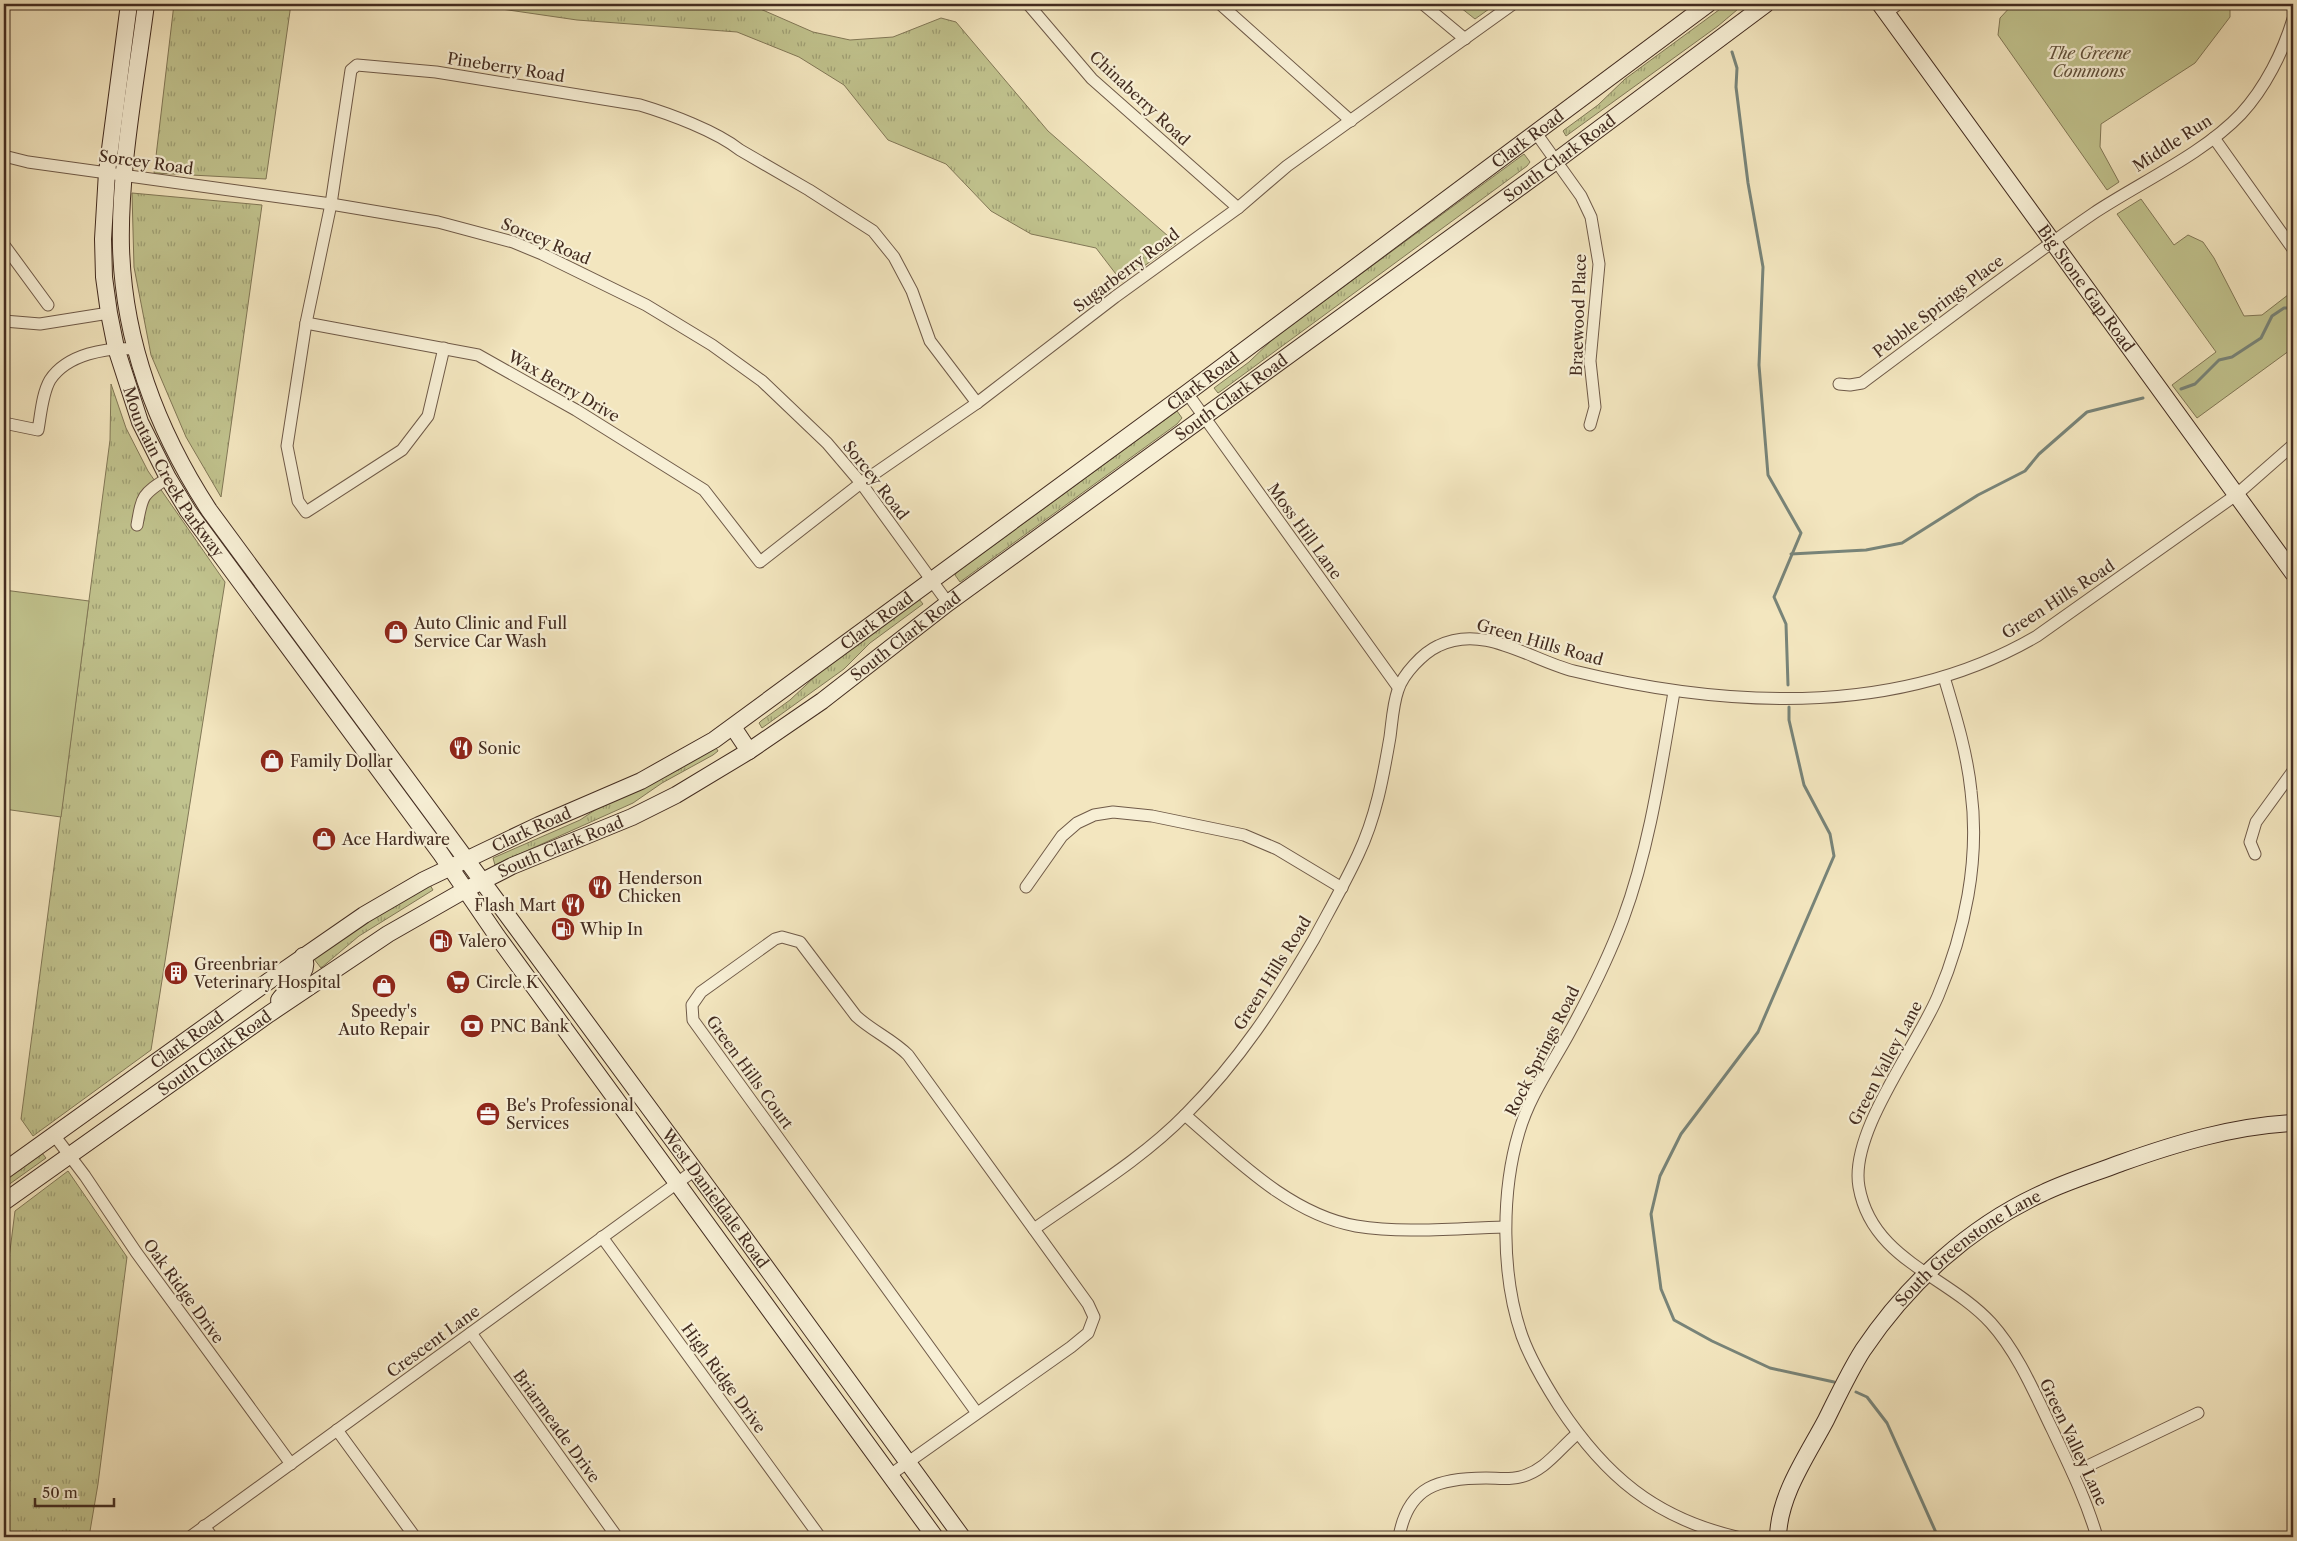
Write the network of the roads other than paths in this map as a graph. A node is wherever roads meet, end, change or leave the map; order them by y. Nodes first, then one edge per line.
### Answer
1 (129, 4) edge
2 (146, 4) edge
3 (1028, 4) edge
4 (1220, 4) edge
5 (1423, 4) edge
6 (1513, 4) edge
7 (1708, 4) edge
8 (1766, 4) edge
9 (1888, 7) edge
10 (2293, 19) edge
11 (1465, 39) junction
12 (1351, 121) junction
13 (1536, 133) junction
14 (2214, 138) junction
15 (4, 156) edge
16 (1556, 160) junction
17 (107, 172) junction
18 (124, 175) junction
19 (331, 204) junction
20 (1238, 208) junction
21 (2052, 242) junction
22 (4, 246) edge
23 (2293, 249) edge
24 (48, 306) dead end
25 (109, 313) junction
26 (4, 321) edge
27 (306, 323) junction
28 (116, 348) junction
29 (444, 348) junction
30 (135, 349) junction
31 (1839, 384) dead end
32 (1188, 393) junction
33 (977, 403) junction
34 (1205, 417) junction
35 (4, 423) edge
36 (1590, 426) dead end
37 (2293, 445) edge
38 (168, 478) junction
39 (861, 483) junction
40 (2236, 495) junction
41 (137, 525) dead end
42 (760, 562) joint
43 (2293, 573) edge
44 (931, 581) junction
45 (948, 603) junction
46 (300, 632) junction
47 (285, 643) junction
48 (1944, 677) junction
49 (1398, 687) junction
50 (1674, 692) junction
51 (733, 727) junction
52 (749, 751) junction
53 (2293, 771) edge
54 (2255, 854) dead end
55 (468, 860) junction
56 (450, 868) junction
57 (483, 881) junction
58 (1026, 887) dead end
59 (1342, 888) junction
60 (465, 890) junction
61 (303, 956) junction
62 (269, 1014) junction
63 (584, 1020) junction
64 (202, 1028) junction
65 (569, 1034) junction
66 (217, 1050) junction
67 (649, 1109) junction
68 (1185, 1115) junction
69 (633, 1122) junction
70 (2293, 1122) edge
71 (54, 1135) junction
72 (69, 1155) junction
73 (695, 1170) junction
74 (4, 1171) edge
75 (677, 1183) junction
76 (4, 1202) edge
77 (1505, 1227) junction
78 (1034, 1229) junction
79 (602, 1237) junction
80 (1926, 1275) junction
81 (471, 1333) junction
82 (977, 1413) junction
83 (2198, 1413) dead end
84 (337, 1430) junction
85 (1577, 1434) junction
86 (909, 1462) junction
87 (291, 1464) junction
88 (2073, 1473) junction
89 (890, 1475) junction
90 (204, 1526) junction
91 (190, 1537) edge
92 (212, 1537) edge
93 (415, 1537) edge
94 (617, 1537) edge
95 (820, 1537) edge
96 (935, 1537) edge
97 (962, 1537) edge
98 (1399, 1537) edge
99 (1737, 1537) edge
100 (1778, 1537) edge
101 (2097, 1537) edge

1 - 17 main road, Mountain Creek Parkway
2 - 18 main road, Mountain Creek Parkway
3 - 20 street, Chinaberry Road
4 - 12 street
5 - 11 street
6 - 11 street, Sugarberry Road
7 - 13 main road, Clark Road
8 - 16 main road, South Clark Road
9 - 21 main road, Big Stone Gap Road
10 - 14 street, Middle Run
11 - 12 street, Sugarberry Road
12 - 20 street, Sugarberry Road
13 - 16 street, Braewood Place
13 - 32 main road, Clark Road
14 - 21 street, Middle Run
14 - 23 street
15 - 17 street, Sorcey Road
16 - 34 main road, South Clark Road
16 - 36 street, Braewood Place
17 - 18 street, Sorcey Road
17 - 25 main road, Mountain Creek Parkway
18 - 19 street, Sorcey Road
18 - 30 main road, Mountain Creek Parkway
19 - 27 street, Pineberry Road
19 - 33 street, Pineberry Road
19 - 39 street, Sorcey Road
20 - 33 street, Sugarberry Road
21 - 31 street, Pebble Springs Place
21 - 40 main road, Big Stone Gap Road
22 - 24 street
25 - 26 street
25 - 28 main road, Mountain Creek Parkway
27 - 29 street, Wax Berry Drive
27 - 29 street, Pineberry Road
28 - 30 street
28 - 35 street
28 - 38 main road, Mountain Creek Parkway
29 - 42 street, Wax Berry Drive
30 - 46 main road, Mountain Creek Parkway
32 - 34 street, Moss Hill Lane
32 - 44 main road, Clark Road
33 - 39 street, Sugarberry Road
34 - 45 main road, South Clark Road
34 - 49 street, Moss Hill Lane
37 - 40 street, Green Hills Road
38 - 41 street
38 - 47 main road, Mountain Creek Parkway
39 - 42 street, Sugarberry Road
39 - 44 street, Sorcey Road
40 - 43 main road, Big Stone Gap Road
40 - 48 street, Green Hills Road
44 - 45 street, Sorcey Road
44 - 51 main road, Clark Road
45 - 52 main road, South Clark Road
46 - 47 main road
46 - 55 main road, Mountain Creek Parkway
47 - 56 main road, Mountain Creek Parkway
48 - 50 street, Green Hills Road
48 - 80 street, Green Valley Lane
49 - 50 street, Green Hills Road
49 - 59 street, Green Hills Road
50 - 77 street, Rock Springs Road
51 - 52 main road
51 - 55 main road, Clark Road
52 - 57 main road, South Clark Road
53 - 54 street
55 - 56 main road, Clark Road
55 - 57 main road, West Danieldale Road
56 - 60 main road, West Danieldale Road
56 - 61 main road, Clark Road
57 - 60 main road, South Clark Road
57 - 63 main road, West Danieldale Road
58 - 59 street
59 - 68 street, Green Hills Road
60 - 62 main road, South Clark Road
60 - 65 main road, West Danieldale Road
61 - 62 main road
61 - 64 main road, Clark Road
62 - 66 main road, South Clark Road
63 - 65 main road
63 - 67 main road, West Danieldale Road
64 - 66 main road
64 - 71 main road, Clark Road
65 - 69 main road, West Danieldale Road
66 - 72 main road, South Clark Road
67 - 69 main road
67 - 73 main road, West Danieldale Road
68 - 77 street
68 - 78 street, Green Hills Road
69 - 75 main road, West Danieldale Road
70 - 80 main road, South Greenstone Lane
71 - 72 street, Oak Ridge Drive
71 - 74 main road, Clark Road
72 - 76 main road, South Clark Road
72 - 87 street, Oak Ridge Drive
73 - 75 street, Crescent Lane
73 - 86 main road, West Danieldale Road
75 - 79 street, Crescent Lane
75 - 89 main road, West Danieldale Road
77 - 85 street, Rock Springs Road
78 - 82 street, Green Hills Court
78 - 82 street, Green Hills Court
79 - 81 street, Crescent Lane
79 - 95 street, High Ridge Drive
80 - 88 street, Green Valley Lane
80 - 100 main road, South Greenstone Lane
81 - 84 street, Crescent Lane
81 - 94 street, Briarmeade Drive
82 - 86 street, Green Hills Court
83 - 88 street
84 - 87 street, Crescent Lane
84 - 93 street
85 - 98 street
85 - 99 street, Rock Springs Road
86 - 89 street, Green Hills Court
86 - 97 main road, West Danieldale Road
87 - 90 street, Crescent Lane
88 - 101 street, Green Valley Lane
89 - 96 main road, West Danieldale Road
90 - 91 street, Crescent Lane
90 - 92 street

